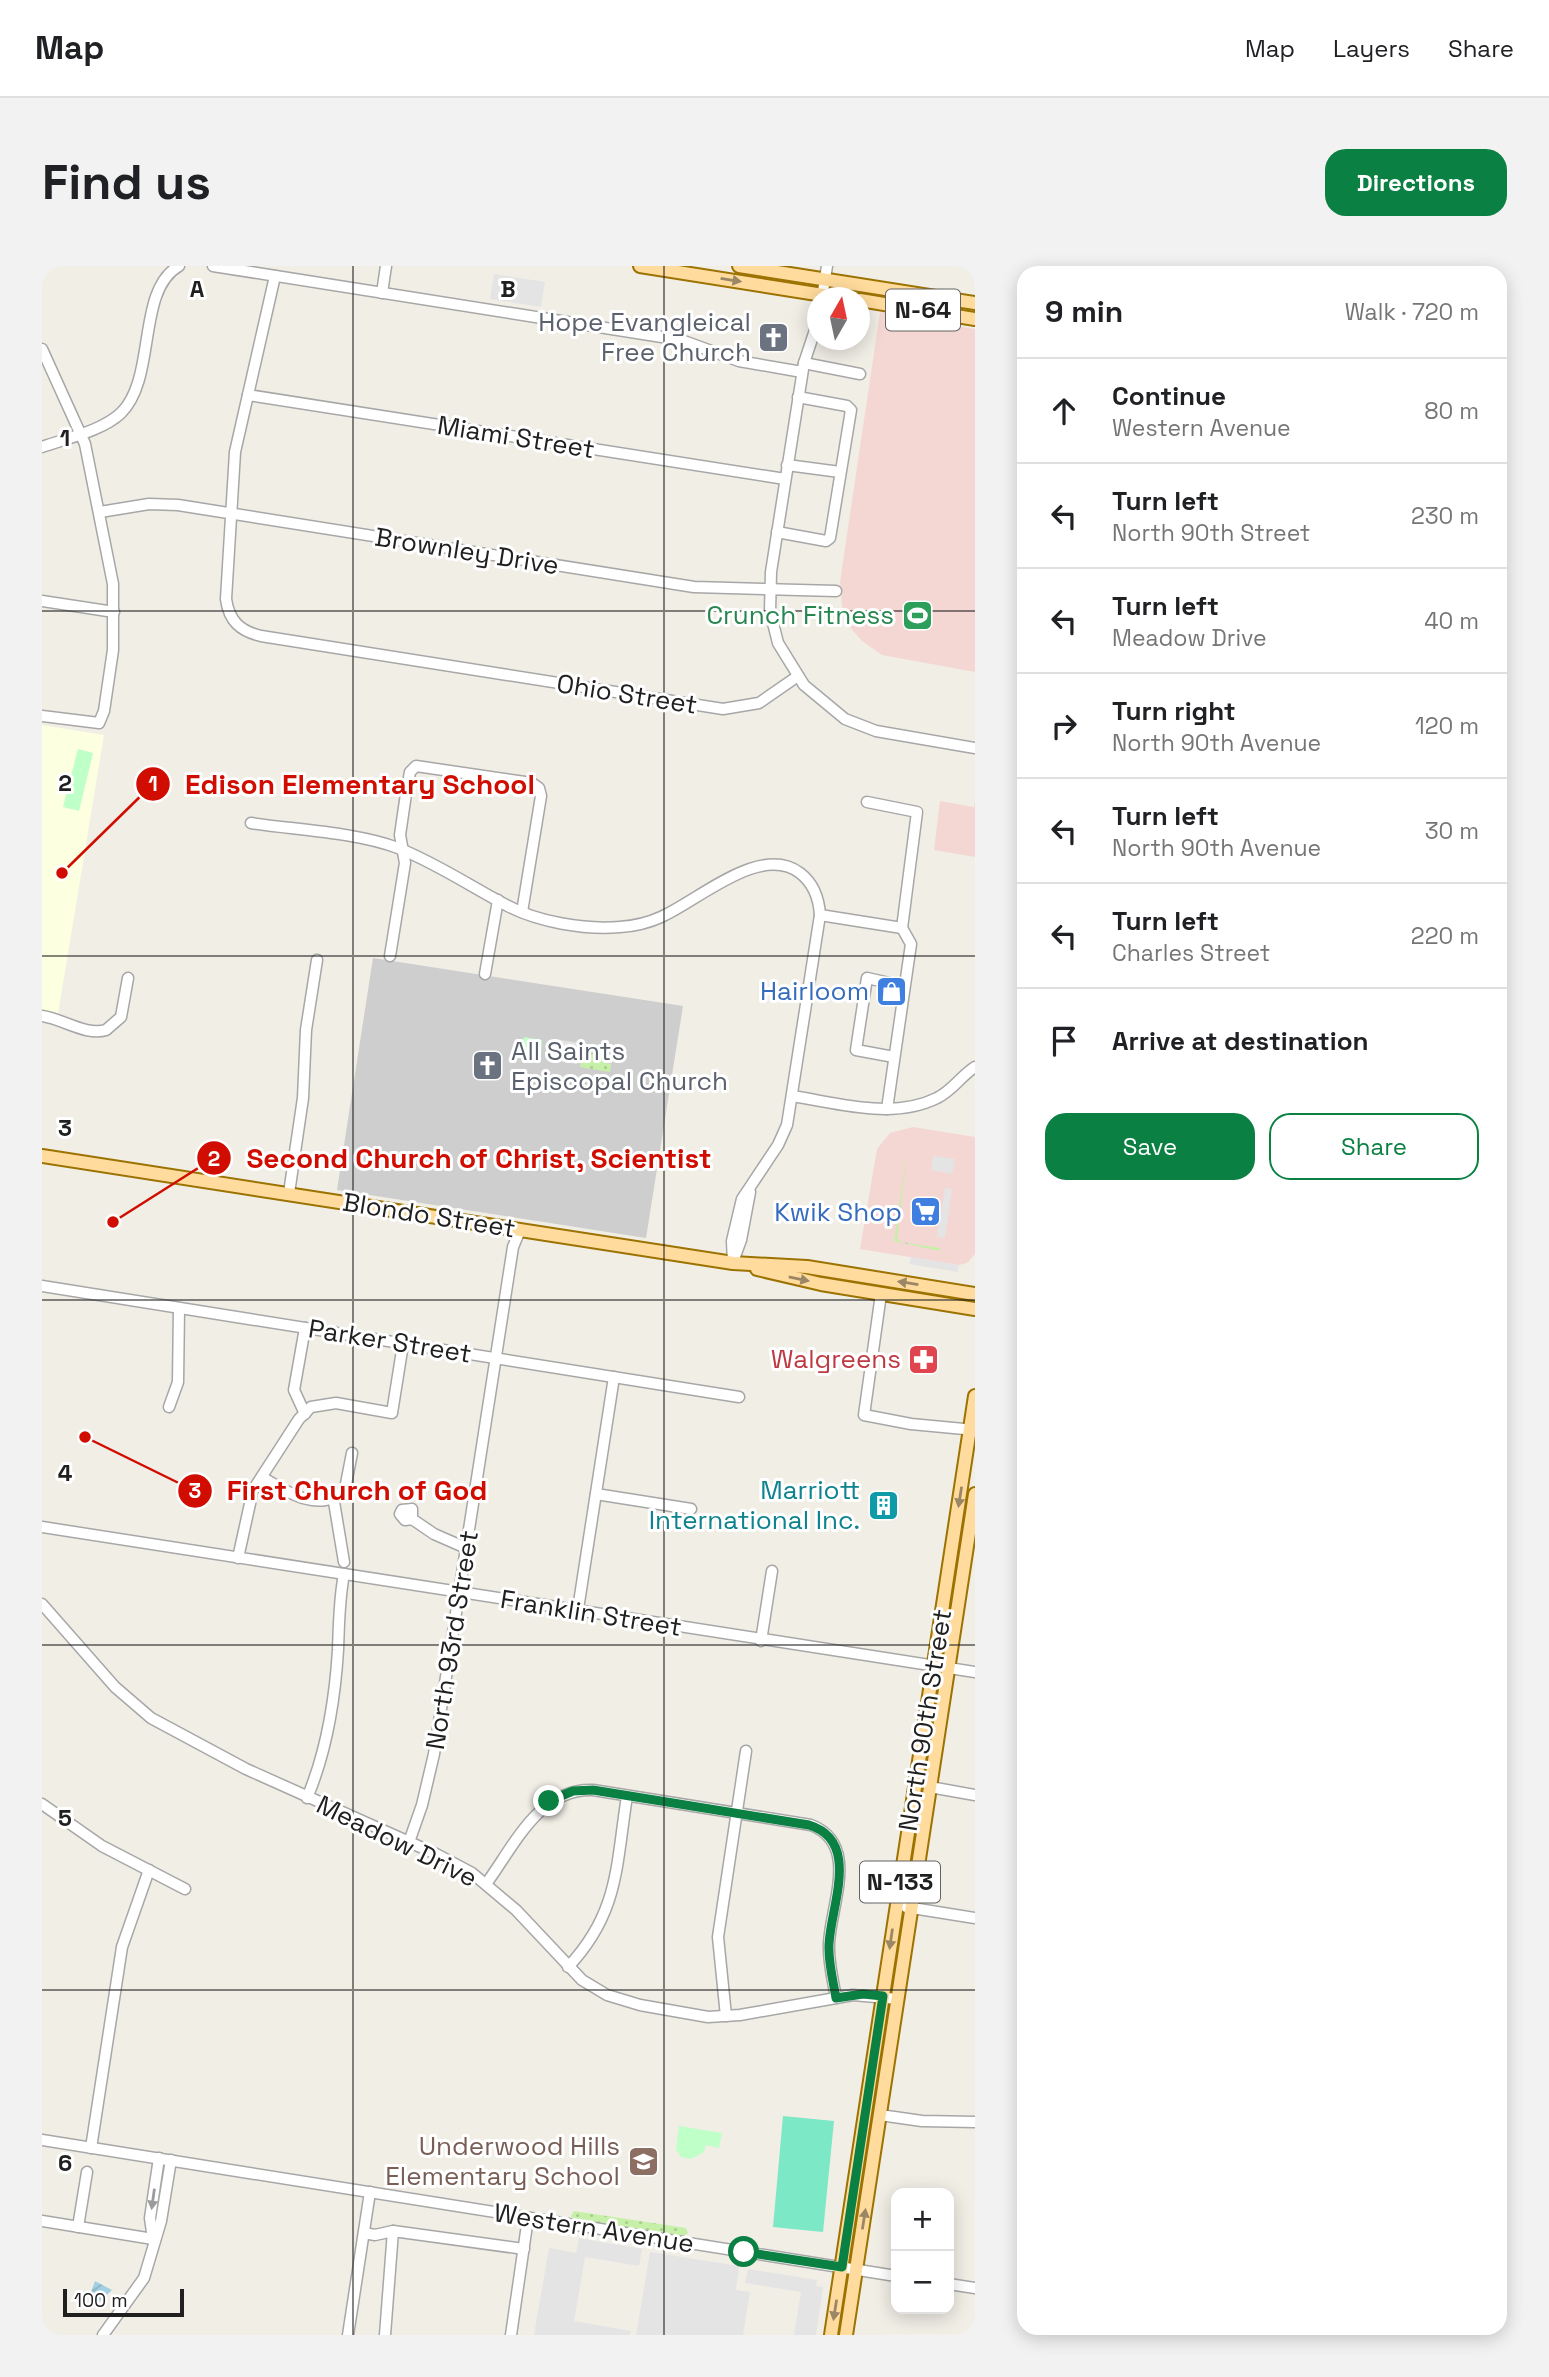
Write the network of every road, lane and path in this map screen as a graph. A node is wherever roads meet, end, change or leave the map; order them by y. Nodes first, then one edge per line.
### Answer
1 (179, 266) edge
2 (213, 266) edge
3 (386, 266) edge
4 (640, 266) edge
5 (738, 266) edge
6 (827, 266) edge
7 (275, 276) junction
8 (824, 280) junction
9 (823, 287) edge
10 (382, 293) junction
11 (807, 294) edge
12 (870, 302) edge
13 (975, 303) edge
14 (975, 319) edge
15 (42, 349) edge
16 (808, 350) edge
17 (803, 368) junction
18 (860, 374) dead end
19 (248, 394) junction
20 (798, 397) junction
21 (81, 432) junction
22 (42, 447) edge
23 (788, 465) junction
24 (840, 472) junction
25 (785, 479) junction
26 (100, 512) junction
27 (231, 513) junction
28 (777, 532) junction
29 (769, 590) junction
30 (836, 591) dead end
31 (42, 601) edge
32 (114, 612) junction
33 (798, 676) junction
34 (42, 716) edge
35 (975, 748) edge
36 (867, 802) dead end
37 (251, 823) dead end
38 (403, 850) junction
39 (498, 901) junction
40 (522, 912) junction
41 (820, 912) junction
42 (902, 928) junction
43 (390, 956) dead end
44 (317, 960) dead end
45 (485, 974) dead end
46 (128, 978) dead end
47 (903, 986) junction
48 (42, 1016) edge
49 (894, 1057) junction
50 (975, 1067) edge
51 (792, 1096) junction
52 (887, 1109) junction
53 (42, 1156) edge
54 (289, 1193) junction
55 (520, 1230) junction
56 (733, 1263) junction
57 (42, 1286) edge
58 (881, 1294) junction
59 (975, 1294) edge
60 (178, 1308) junction
61 (975, 1309) edge
62 (305, 1328) junction
63 (403, 1344) junction
64 (496, 1358) junction
65 (614, 1377) junction
66 (975, 1396) edge
67 (739, 1397) dead end
68 (169, 1408) dead end
69 (305, 1414) junction
70 (972, 1429) edge
71 (352, 1453) dead end
72 (262, 1476) junction
73 (596, 1494) junction
74 (975, 1494) edge
75 (333, 1496) junction
76 (691, 1510) dead end
77 (412, 1518) dead end
78 (42, 1527) edge
79 (971, 1547) edge
80 (466, 1548) junction
81 (238, 1558) junction
82 (344, 1562) dead end
83 (772, 1571) dead end
84 (344, 1574) junction
85 (460, 1594) junction
86 (42, 1604) edge
87 (578, 1609) junction
88 (761, 1641) junction
89 (934, 1665) junction
90 (948, 1668) junction
91 (975, 1672) edge
92 (746, 1751) dead end
93 (930, 1787) junction
94 (975, 1795) edge
95 (627, 1796) junction
96 (307, 1798) junction
97 (42, 1804) edge
98 (736, 1813) junction
99 (409, 1842) junction
100 (149, 1870) junction
101 (486, 1884) junction
102 (185, 1889) dead end
103 (896, 1905) junction
104 (912, 1908) junction
105 (975, 1918) edge
106 (568, 1967) junction
107 (883, 1996) junction
108 (836, 1998) junction
109 (898, 1999) junction
110 (726, 2016) junction
111 (880, 2115) junction
112 (975, 2122) edge
113 (42, 2140) edge
114 (91, 2148) junction
115 (159, 2158) junction
116 (170, 2160) junction
117 (87, 2172) dead end
118 (370, 2192) junction
119 (528, 2218) junction
120 (42, 2221) edge
121 (78, 2227) junction
122 (393, 2231) junction
123 (364, 2233) junction
124 (153, 2239) junction
125 (524, 2249) junction
126 (842, 2267) junction
127 (856, 2269) junction
128 (891, 2275) edge
129 (954, 2285) edge
130 (975, 2288) edge
131 (103, 2335) edge
132 (348, 2335) edge
133 (385, 2335) edge
134 (511, 2335) edge
135 (831, 2335) edge
136 (846, 2335) edge

1 - 21 street
2 - 7 street
3 - 10 street
4 -> 11 main road
5 - 8 main road, N-64
6 - 8 street
7 - 10 street
7 - 19 street
8 - 9 street
8 - 13 main road, N-64
10 - 17 street
12 - 14 main road, N-64
15 - 21 street
16 - 17 street
17 - 18 street
17 - 20 street
19 - 25 street, Miami Street
19 - 27 street
20 - 23 street
20 - 24 street
21 - 22 street
21 - 26 street
23 - 24 street
23 - 25 street
24 - 28 street
25 - 28 street
26 - 27 street, Brownley Drive
26 - 32 street
27 - 29 street, Brownley Drive
27 - 33 street, Ohio Street
28 - 29 street
29 - 30 street, Brownley Drive
29 - 33 street
31 - 32 street
32 - 34 street
33 - 35 street
36 - 42 street
37 - 38 street
38 - 39 street
38 - 40 street
38 - 43 street
39 - 40 street
39 - 45 street
40 - 41 street
41 - 42 street
41 - 51 street
42 - 47 street
44 - 54 street
46 - 48 street
47 - 49 street
47 - 49 street
49 - 52 street
50 - 52 street
51 - 52 street
51 - 56 street
53 - 54 main road, Blondo Street
54 - 55 main road, Blondo Street
55 - 56 main road, Blondo Street
55 - 64 street, North 93rd Street
56 -> 58 main road, Blondo Street
59 -> 56 main road, Blondo Street
57 - 60 street, Parker Street
58 - 61 main road, Blondo Street
58 - 70 street
60 - 62 street, Parker Street
60 - 68 street
62 - 63 street, Parker Street
62 - 69 street
63 - 64 street, Parker Street
63 - 69 street
64 - 65 street, Parker Street
64 - 80 street, North 93rd Street
65 - 67 street, Parker Street
65 - 73 street
66 - 70 main road, North 90th Street / N-133
69 - 72 street
70 -> 89 main road, North 90th Street / N-133
71 - 75 street
72 - 75 street
72 - 81 street
73 - 76 street
73 - 87 street
74 - 79 main road, North 90th Street / N-133
75 - 82 street
77 - 80 street
78 - 81 street, Franklin Street
79 - 90 main road, North 90th Street / N-133
80 - 85 street, North 93rd Street
81 - 84 street, Franklin Street
83 - 88 street
84 - 85 street, Franklin Street
84 - 96 street
85 - 87 street, Franklin Street
85 - 99 street, North 93rd Street
86 - 96 street, Meadow Drive
87 - 88 street, Franklin Street
88 - 89 street, Franklin Street
89 - 90 street, Franklin Street
89 - 103 main road, North 90th Street / N-133
90 - 91 street, Franklin Street
90 - 93 main road, North 90th Street / N-133
92 - 98 street
93 - 94 street
93 - 104 main road, North 90th Street / N-133
95 - 98 street
95 - 101 street
95 - 106 street
96 - 99 street, Meadow Drive
97 - 100 street
98 - 108 street
98 - 110 street
99 - 101 street, Meadow Drive
100 - 102 street
100 - 114 street
101 - 106 street, Meadow Drive
103 - 104 street
103 -> 107 main road, North 90th Street / N-133
104 - 105 street
104 - 109 main road, North 90th Street / N-133
106 - 110 street, Meadow Drive
107 - 108 street, Meadow Drive
107 - 109 street, Meadow Drive
107 - 126 main road, North 90th Street / N-133
108 - 110 street, Meadow Drive
109 - 111 main road, North 90th Street / N-133
111 - 112 street
127 -> 111 main road, North 90th Street / N-133
113 - 114 street, Western Avenue
114 - 115 street, Western Avenue
115 - 116 street, Western Avenue
115 -> 124 street
116 - 118 street, Western Avenue
116 - 124 street
117 - 121 street
118 - 119 street, Western Avenue
118 - 123 street
119 - 125 street
119 - 126 street, Western Avenue
120 - 121 street
121 - 124 street
122 - 123 street
122 - 125 street
122 - 133 street
123 - 132 street
124 - 131 street
125 - 134 street
126 - 127 street, Western Avenue
126 -> 135 main road, North 90th Street / N-133
127 - 128 street, Western Avenue
127 - 136 main road, North 90th Street / N-133
129 - 130 street

